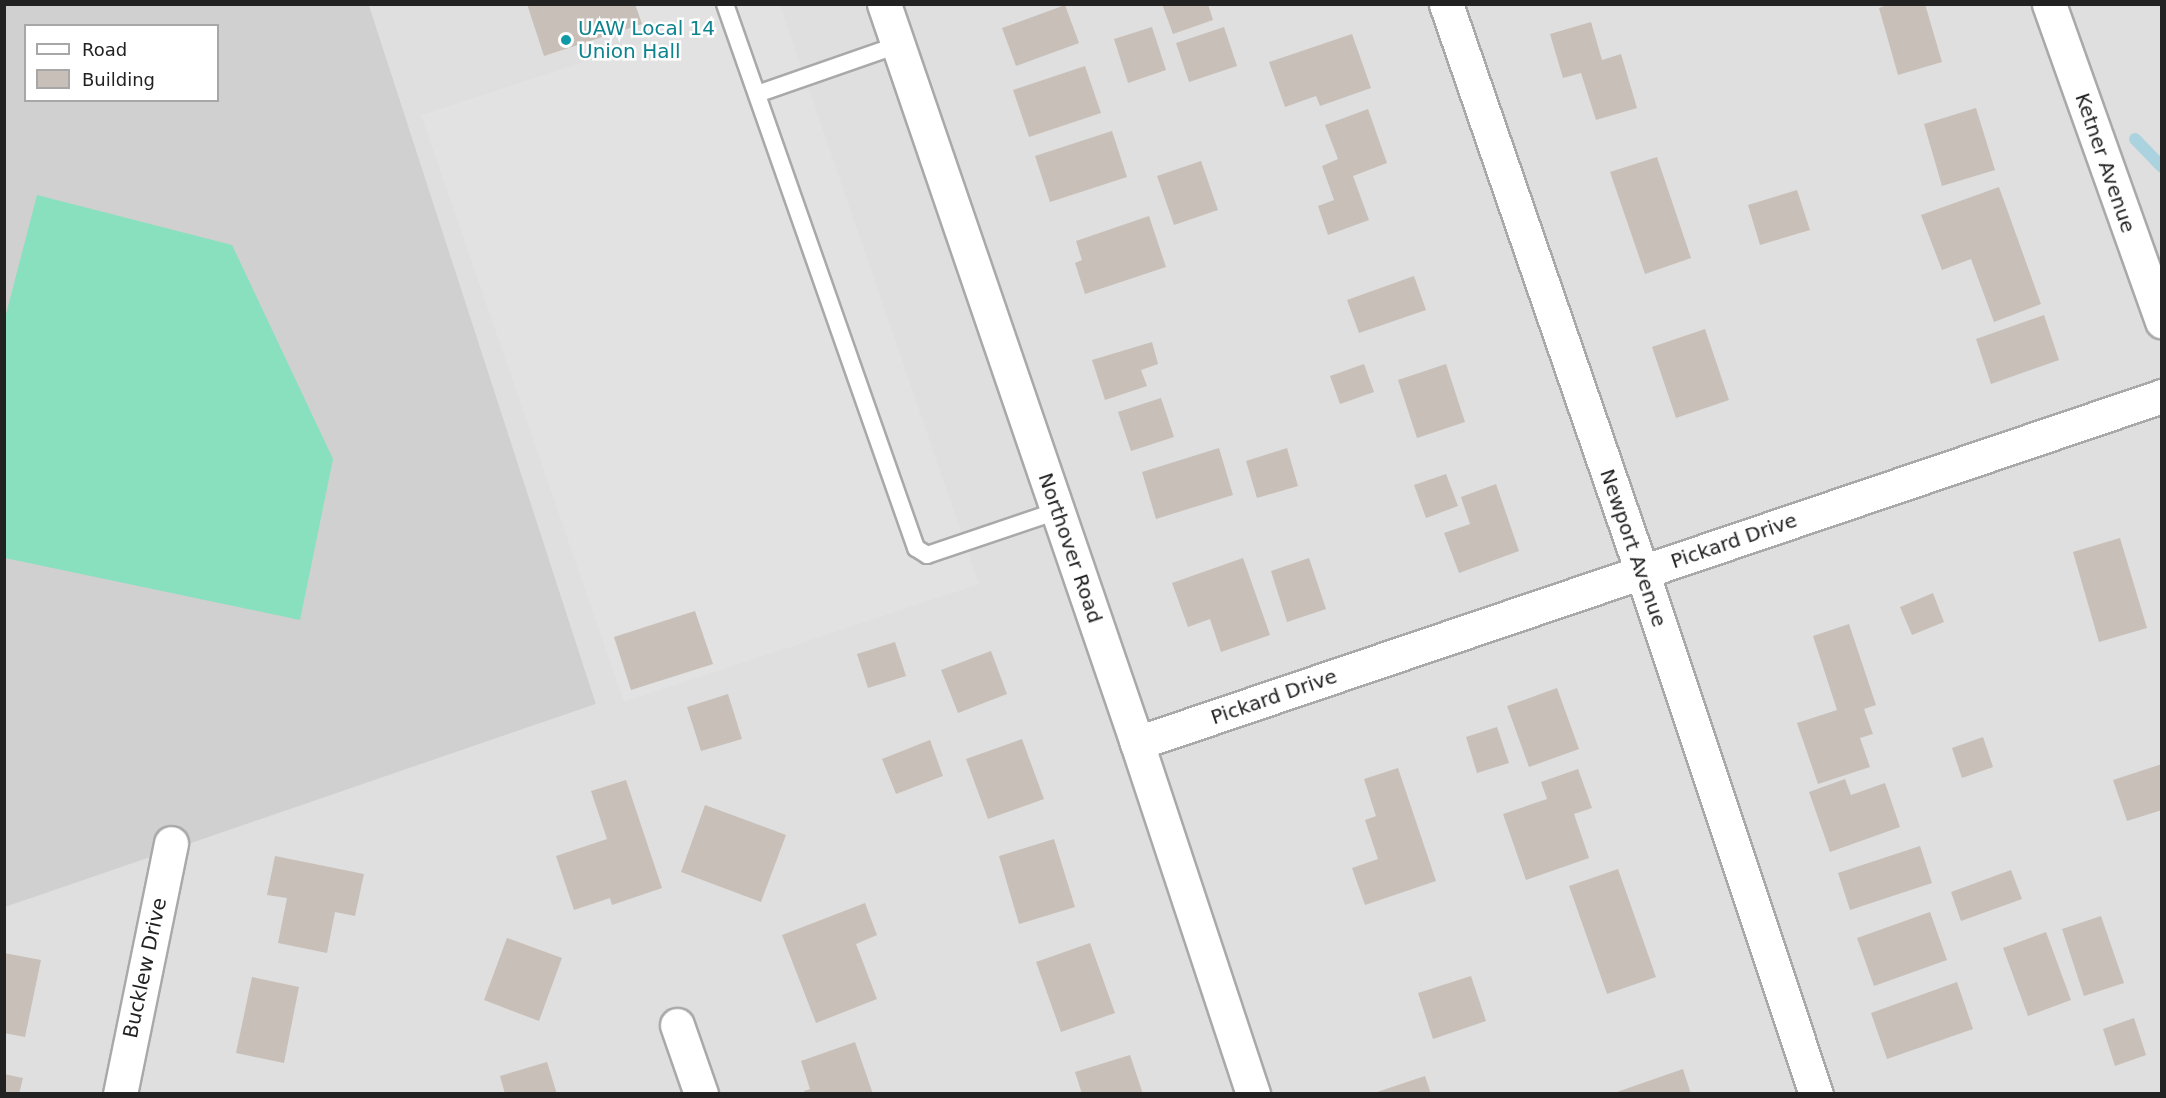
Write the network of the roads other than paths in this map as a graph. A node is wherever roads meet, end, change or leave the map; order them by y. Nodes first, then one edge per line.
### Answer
1 (725, 4) edge
2 (884, 4) edge
3 (1446, 4) edge
4 (2049, 4) edge
5 (898, 45) junction
6 (757, 94) junction
7 (2162, 322) edge
8 (2162, 396) edge
9 (1057, 511) junction
10 (1642, 572) junction
11 (1137, 743) junction
12 (171, 843) dead end
13 (677, 1025) dead end
14 (120, 1094) edge
15 (701, 1094) edge
16 (1253, 1094) edge
17 (1816, 1094) edge

1 - 6 lane
2 - 5 street, Northover Road
3 - 10 street, Newport Avenue
4 - 7 street, Ketner Avenue
5 - 6 lane
5 - 9 street, Northover Road
6 - 9 lane
8 - 10 street, Pickard Drive
9 - 11 street, Northover Road
10 - 11 street, Pickard Drive
10 - 17 street, Newport Avenue
11 - 16 street, Northover Road
12 - 14 street, Bucklew Drive
13 - 15 street

